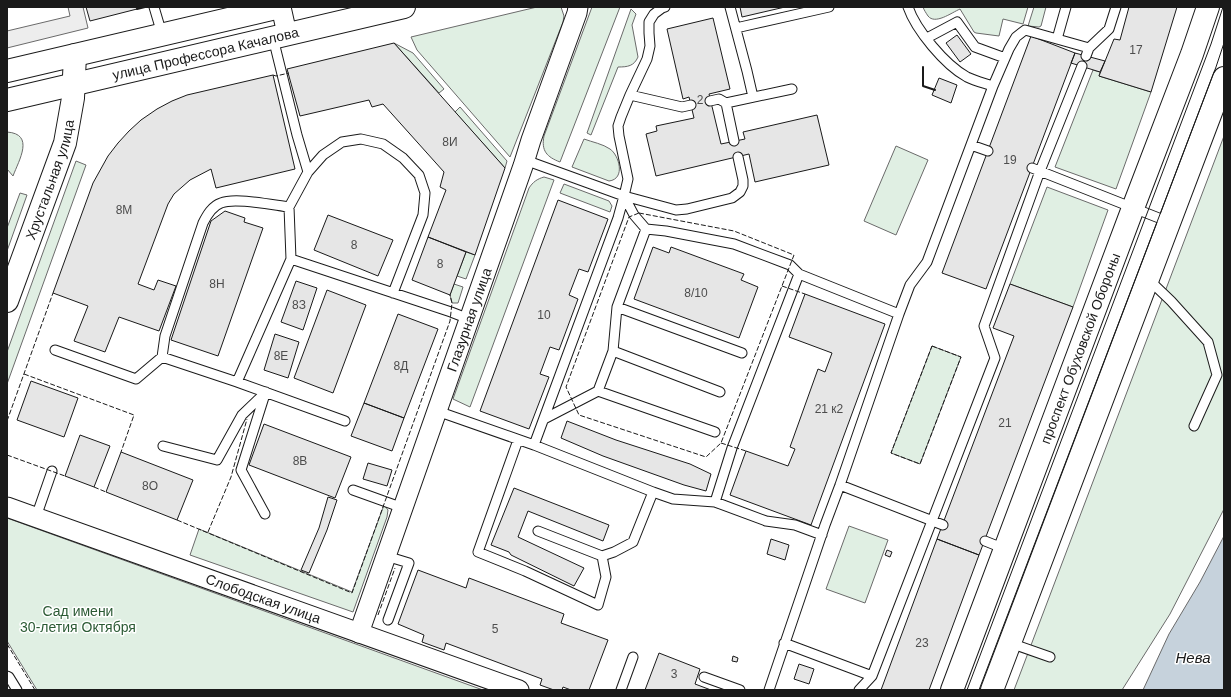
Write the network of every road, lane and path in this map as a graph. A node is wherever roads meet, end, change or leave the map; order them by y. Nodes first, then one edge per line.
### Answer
1 (154, 7) edge
2 (280, 7) edge
3 (404, 7) edge
4 (578, 7) edge
5 (665, 7) edge
6 (730, 7) edge
7 (829, 7) edge
8 (908, 7) edge
9 (1066, 7) edge
10 (1116, 7) edge
11 (1208, 7) edge
12 (736, 28) junction
13 (162, 35) junction
14 (280, 36) junction
15 (927, 38) junction
16 (1058, 39) junction
17 (75, 55) junction
18 (1005, 58) junction
19 (1082, 66) dead end
20 (7, 71) edge
21 (1224, 78) edge
22 (74, 84) junction
23 (993, 86) junction
24 (792, 89) dead end
25 (630, 95) junction
26 (753, 97) junction
27 (7, 100) edge
28 (710, 100) dead end
29 (726, 104) junction
30 (691, 105) dead end
31 (734, 141) dead end
32 (971, 145) junction
33 (988, 151) dead end
34 (738, 156) dead end
35 (525, 160) junction
36 (1036, 170) junction
37 (308, 172) junction
38 (624, 196) junction
39 (289, 207) junction
40 (1133, 208) junction
41 (1169, 222) junction
42 (646, 229) junction
43 (291, 259) junction
44 (800, 274) junction
45 (1148, 279) junction
46 (393, 293) junction
47 (7, 301) edge
48 (617, 307) junction
49 (899, 314) junction
50 (469, 319) junction
51 (55, 350) dead end
52 (613, 351) junction
53 (742, 353) dead end
54 (162, 357) junction
55 (237, 382) junction
56 (598, 391) junction
57 (266, 392) junction
58 (720, 392) dead end
59 (437, 411) junction
60 (544, 419) junction
61 (345, 421) dead end
62 (1194, 426) dead end
63 (714, 432) dead end
64 (518, 440) junction
65 (534, 445) junction
66 (163, 446) dead end
67 (52, 471) dead end
68 (840, 485) junction
69 (353, 490) dead end
70 (653, 492) junction
71 (715, 502) junction
72 (7, 507) edge
73 (402, 508) junction
74 (265, 514) dead end
75 (36, 517) junction
76 (932, 520) junction
77 (943, 525) dead end
78 (538, 531) dead end
79 (822, 536) junction
80 (985, 541) dead end
81 (1006, 549) junction
82 (386, 556) junction
83 (602, 556) junction
84 (388, 620) dead end
85 (358, 632) junction
86 (784, 643) junction
87 (1010, 643) junction
88 (633, 657) dead end
89 (1050, 657) dead end
90 (7, 676) edge
91 (872, 676) junction
92 (704, 677) dead end
93 (17, 690) edge
94 (519, 690) edge
95 (621, 690) edge
96 (740, 690) edge
97 (769, 690) edge
98 (859, 690) edge
99 (952, 690) edge
100 (992, 690) edge

1 - 13 lane
2 - 13 main road, улица Профессора Качалова
2 - 14 street
3 - 14 main road, улица Профессора Качалова
4 - 35 street, Глазурная улица
5 - 25 lane
6 - 12 lane
7 - 12 lane
8 - 15 lane
9 - 16 lane
10 - 16 lane
11 - 40 main road, проспект Обуховской Обороны
12 - 26 lane
13 - 17 main road, улица Профессора Качалова
14 - 22 main road, улица Профессора Качалова
14 - 37 lane
15 - 18 lane
15 - 23 lane
16 - 18 lane
17 - 20 main road, улица Профессора Качалова
17 - 22 main road, Хрустальная улица
18 - 23 lane
19 - 36 lane
21 - 41 main road
22 - 27 main road, улица Профессора Качалова
22 - 47 main road, Хрустальная улица
23 - 32 lane
24 - 26 lane
25 - 30 lane
25 - 38 lane
26 - 29 lane
28 - 29 lane
29 - 31 lane
32 - 33 lane
32 - 49 lane
34 - 38 lane
35 - 38 lane
35 - 50 street, Глазурная улица
36 - 40 lane
36 - 76 lane
37 - 39 lane
37 - 46 lane
38 - 42 lane
38 - 60 lane
39 - 43 lane
39 - 54 lane
40 - 41 lane
40 - 81 main road, проспект Обуховской Обороны
41 - 45 main road
42 - 44 lane
42 - 48 lane
43 - 46 lane
43 - 55 lane
44 - 49 lane
44 - 71 lane
45 - 62 lane
45 - 87 main road
46 - 50 lane
48 - 52 lane
48 - 53 lane
49 - 68 lane
50 - 59 street, Глазурная улица
51 - 54 lane
52 - 56 lane
52 - 58 lane
54 - 55 lane
55 - 57 lane
56 - 60 lane
56 - 63 lane
57 - 61 lane
57 - 66 lane
57 - 74 lane
59 - 64 lane
59 - 73 street, Глазурная улица
60 - 65 lane
64 - 65 lane
64 - 83 lane
65 - 70 lane
67 - 75 lane
68 - 76 lane
68 - 79 lane
69 - 73 lane
70 - 71 lane
70 - 83 lane
71 - 79 lane
72 - 75 street, Слободская улица
73 - 82 street, Глазурная улица
75 - 85 street, Слободская улица
76 - 77 lane
76 - 91 lane
78 - 83 lane
79 - 86 lane
80 - 81 lane
81 - 99 main road, проспект Обуховской Обороны
82 - 84 lane
82 - 85 street, Глазурная улица
85 - 94 street, Слободская улица
86 - 91 lane
86 - 97 lane
87 - 89 lane
87 - 100 main road
88 - 95 lane
90 - 93 lane
91 - 98 lane
92 - 96 lane

